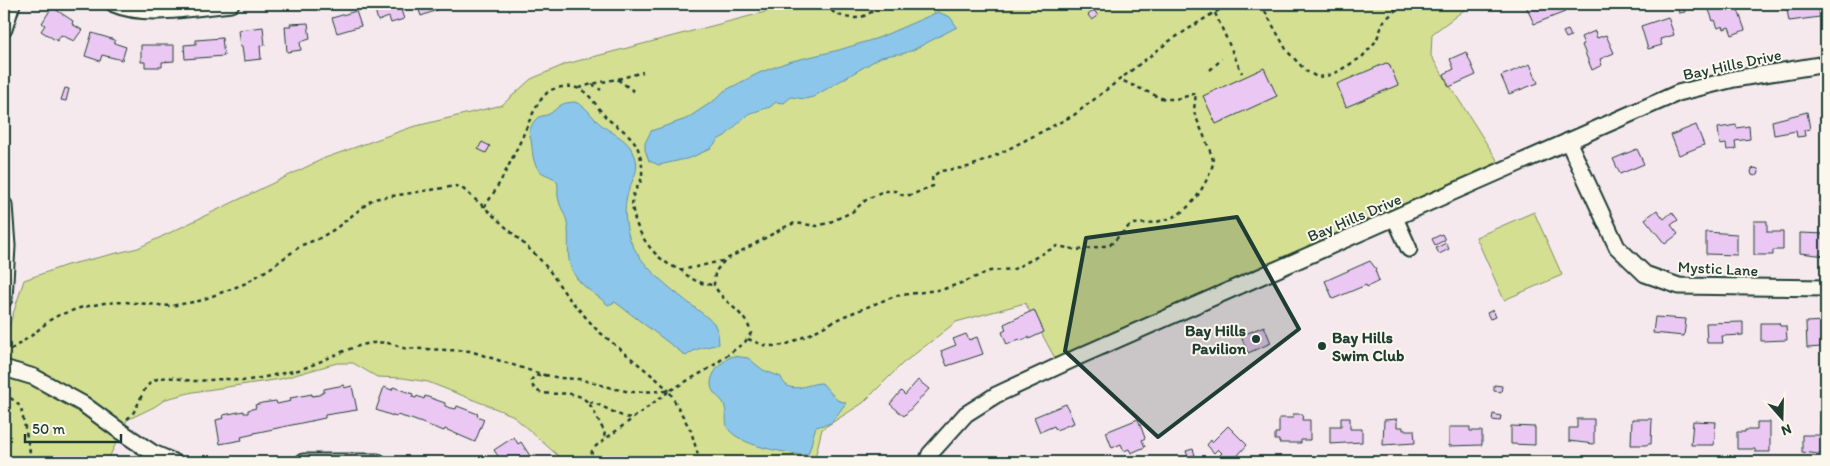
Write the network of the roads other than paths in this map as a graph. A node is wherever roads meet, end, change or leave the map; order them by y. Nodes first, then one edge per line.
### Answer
1 (12, 4) edge
2 (114, 4) edge
3 (231, 4) edge
4 (4, 30) edge
5 (1826, 64) edge
6 (1568, 141) junction
7 (4, 204) edge
8 (1395, 218) junction
9 (1409, 249) dead end
10 (1826, 288) edge
11 (4, 299) edge
12 (4, 368) edge
13 (174, 462) edge
14 (304, 462) edge
15 (378, 462) edge
16 (927, 462) edge

1 - 4 street
2 - 3 street
5 - 6 street, Bay Hills Drive
6 - 8 street, Bay Hills Drive
6 - 10 street, Mystic Lane
7 - 11 street
8 - 9 street
8 - 16 street, Bay Hills Drive
12 - 13 street
14 - 15 street

